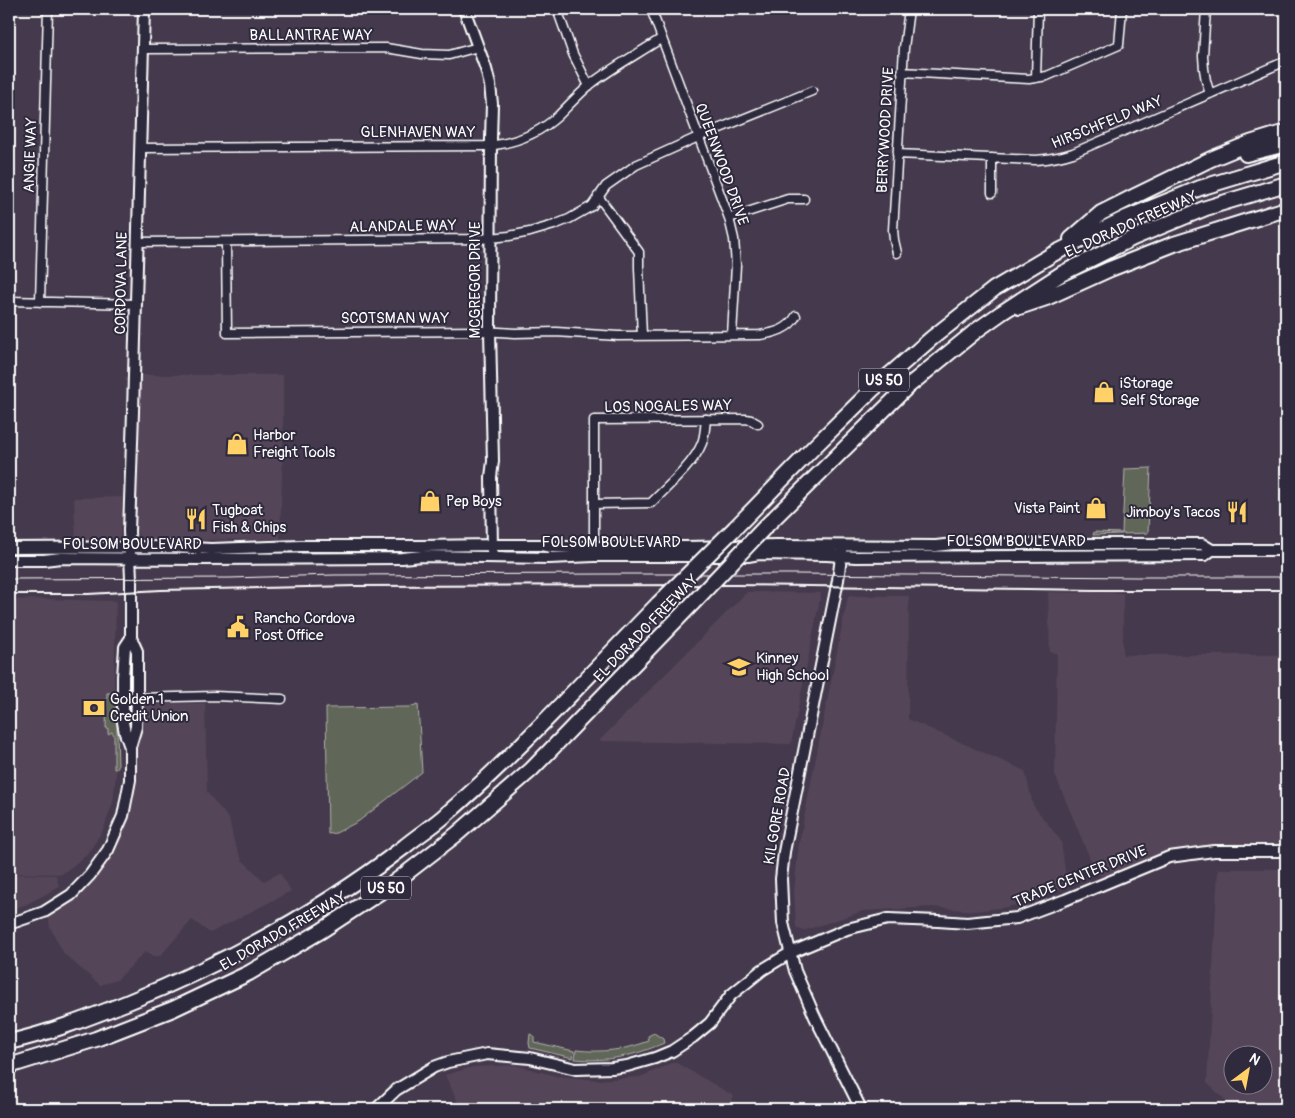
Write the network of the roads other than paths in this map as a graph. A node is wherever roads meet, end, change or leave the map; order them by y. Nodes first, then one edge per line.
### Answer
1 (48, 9) edge
2 (144, 9) edge
3 (464, 9) edge
4 (557, 9) edge
5 (651, 9) edge
6 (909, 9) edge
7 (1038, 9) edge
8 (1122, 9) edge
9 (1206, 9) edge
10 (662, 38) junction
11 (478, 47) junction
12 (143, 49) junction
13 (1286, 61) edge
14 (902, 72) junction
15 (1036, 78) junction
16 (589, 86) junction
17 (812, 91) dead end
18 (1210, 94) junction
19 (1286, 132) edge
20 (698, 137) junction
21 (1286, 144) edge
22 (491, 145) junction
23 (140, 148) junction
24 (897, 154) junction
25 (992, 158) junction
26 (1286, 162) edge
27 (1194, 168) junction
28 (1286, 184) edge
29 (992, 193) dead end
30 (598, 196) junction
31 (804, 198) dead end
32 (1286, 209) edge
33 (729, 218) junction
34 (490, 238) junction
35 (137, 242) junction
36 (226, 242) junction
37 (897, 253) dead end
38 (1053, 254) junction
39 (9, 302) edge
40 (40, 302) junction
41 (136, 304) junction
42 (1001, 313) junction
43 (796, 316) dead end
44 (490, 331) junction
45 (732, 335) junction
46 (642, 336) junction
47 (706, 419) junction
48 (758, 424) dead end
49 (594, 504) junction
50 (492, 545) junction
51 (301, 546) junction
52 (130, 547) junction
53 (1070, 547) junction
54 (9, 548) edge
55 (1212, 550) junction
56 (1286, 550) edge
57 (841, 551) junction
58 (594, 552) junction
59 (1041, 556) junction
60 (492, 557) junction
61 (261, 558) junction
62 (130, 559) junction
63 (9, 560) edge
64 (128, 642) junction
65 (137, 698) junction
66 (282, 699) dead end
67 (125, 734) junction
68 (130, 747) junction
69 (1286, 851) edge
70 (9, 924) edge
71 (790, 953) junction
72 (9, 1042) edge
73 (9, 1066) edge
74 (376, 1109) edge
75 (861, 1109) edge

1 - 40 street, ANGIE WAY
2 - 12 street, CORDOVA LANE
3 - 11 street, MCGREGOR DRIVE
4 - 16 street
5 - 10 street, QUEENWOOD DRIVE
6 - 14 street, BERRYWOOD DRIVE
7 - 15 street
8 - 15 street
9 - 18 street
10 - 16 street, GLENHAVEN WAY
10 - 20 street, QUEENWOOD DRIVE
11 - 12 street, BALLANTRAE WAY
11 - 22 street, MCGREGOR DRIVE
12 - 23 street, CORDOVA LANE
13 - 18 street, HIRSCHFELD WAY
14 - 15 street
14 - 24 street, BERRYWOOD DRIVE
16 - 22 street, GLENHAVEN WAY
17 - 20 street, ALANDALE WAY
18 - 25 street, HIRSCHFELD WAY
19 - 27 highway
20 - 30 street, ALANDALE WAY
20 - 33 street, QUEENWOOD DRIVE
21 - 27 highway
22 - 23 street, GLENHAVEN WAY
22 - 34 street, MCGREGOR DRIVE
23 - 35 street, CORDOVA LANE
24 - 25 street, HIRSCHFELD WAY
24 - 37 street, BERRYWOOD DRIVE
25 - 29 street
26 - 38 highway, EL DORADO FREEWAY / US 50
27 - 38 highway
28 - 42 highway, EL DORADO FREEWAY / US 50
30 - 34 street, ALANDALE WAY
30 - 46 street
31 - 33 street
32 - 42 highway
33 - 45 street, QUEENWOOD DRIVE
34 - 36 street, ALANDALE WAY
34 - 44 street, MCGREGOR DRIVE
35 - 36 street, ALANDALE WAY
35 - 41 street, CORDOVA LANE
36 - 44 street, SCOTSMAN WAY
38 - 72 highway, EL DORADO FREEWAY / US 50, bridge
39 - 40 street
40 - 41 street
41 - 52 street, CORDOVA LANE
42 - 73 highway, EL DORADO FREEWAY / US 50, bridge
43 - 45 street, SCOTSMAN WAY
44 - 46 street, SCOTSMAN WAY
44 - 50 street, MCGREGOR DRIVE
45 - 46 street, SCOTSMAN WAY
47 - 48 street, LOS NOGALES WAY
47 - 49 street
47 - 49 street, LOS NOGALES WAY
49 - 58 street, LOS NOGALES WAY
50 - 51 street, FOLSOM BOULEVARD
50 - 58 street, FOLSOM BOULEVARD
50 - 60 street, MCGREGOR DRIVE
51 - 52 street, FOLSOM BOULEVARD
51 - 61 street
52 - 54 street, FOLSOM BOULEVARD
52 - 62 street, CORDOVA LANE
53 - 55 street, FOLSOM BOULEVARD
53 - 57 street, FOLSOM BOULEVARD
53 - 59 street
55 - 56 street, FOLSOM BOULEVARD
55 - 59 street, FOLSOM BOULEVARD
57 - 58 street, FOLSOM BOULEVARD
57 - 59 street, FOLSOM BOULEVARD
57 - 71 street, KILGORE ROAD
58 - 60 street, FOLSOM BOULEVARD
60 - 61 street, FOLSOM BOULEVARD
61 - 62 street, FOLSOM BOULEVARD
62 - 63 street, FOLSOM BOULEVARD
62 - 64 street, CORDOVA LANE
64 - 65 street
64 - 67 street
65 - 66 street
65 - 67 street
65 - 68 street
67 - 68 street
68 - 70 street
69 - 71 street, TRADE CENTER DRIVE
71 - 74 street, TRADE CENTER DRIVE
71 - 75 street, KILGORE ROAD

